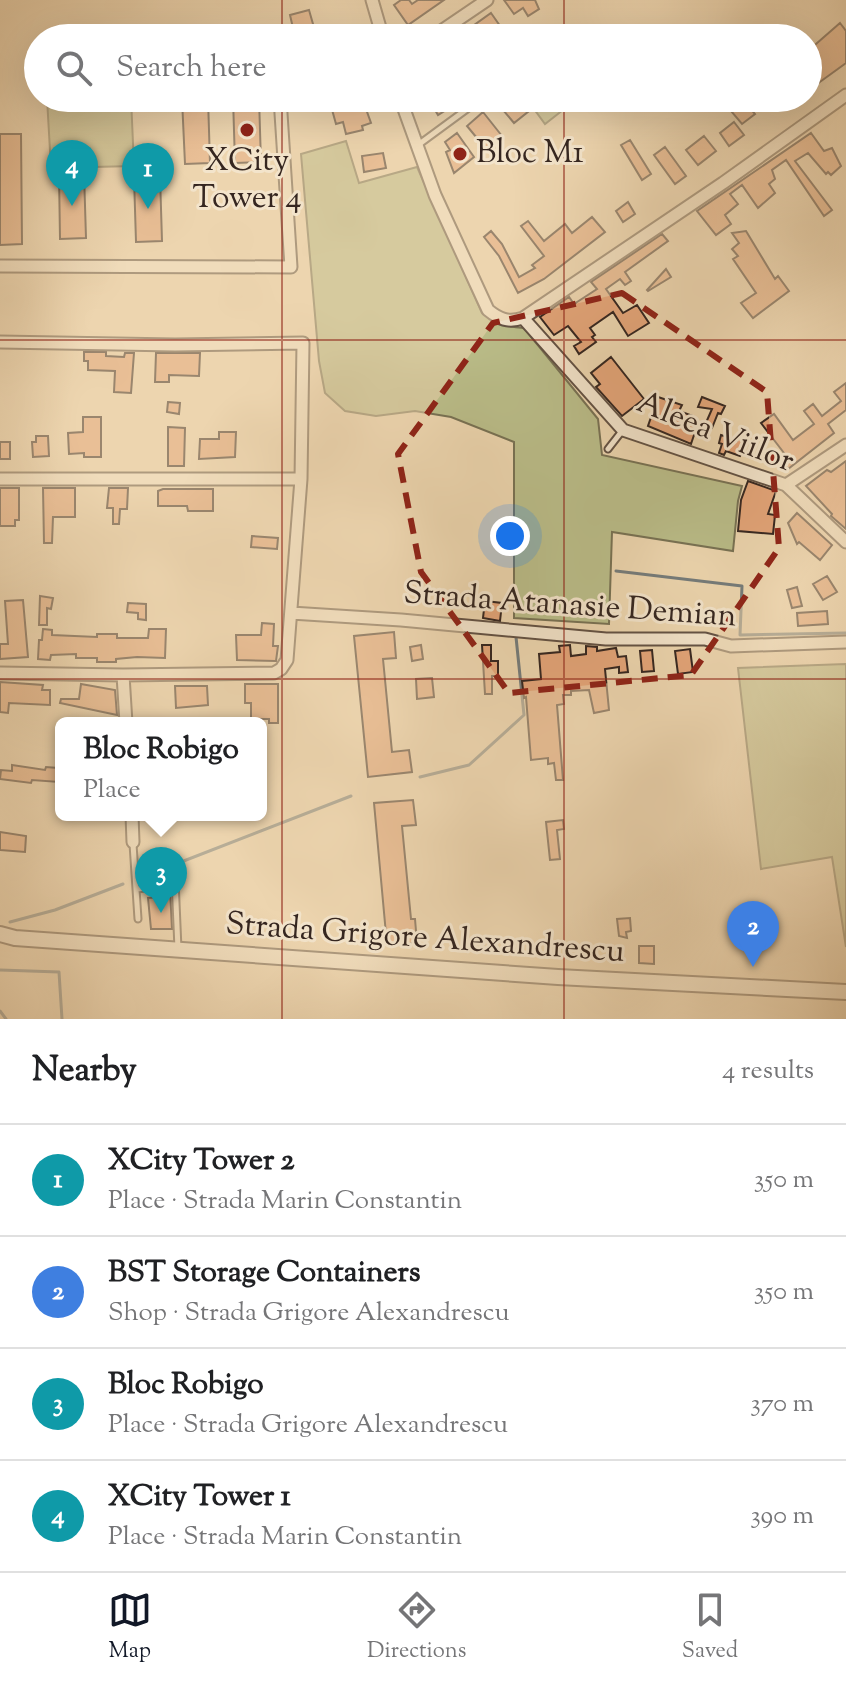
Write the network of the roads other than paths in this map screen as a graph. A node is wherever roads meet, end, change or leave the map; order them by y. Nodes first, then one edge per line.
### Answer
1 (372, 0) edge
2 (485, 0) edge
3 (379, 24) edge
4 (452, 24) edge
5 (846, 95) edge
6 (281, 112) edge
7 (405, 112) edge
8 (463, 112) edge
9 (416, 146) junction
10 (0, 266) edge
11 (523, 318) junction
12 (0, 342) edge
13 (623, 430) junction
14 (846, 445) edge
15 (608, 449) dead end
16 (0, 479) edge
17 (301, 479) junction
18 (786, 485) junction
19 (846, 542) edge
20 (291, 613) junction
21 (846, 642) edge
22 (0, 673) edge
23 (123, 675) junction
24 (126, 717) edge
25 (132, 821) edge
26 (133, 842) joint
27 (175, 879) dead end
28 (164, 886) dead end
29 (137, 889) junction
30 (138, 919) dead end
31 (0, 934) edge
32 (178, 950) junction
33 (846, 992) edge

1 - 3 street
2 - 4 street
5 - 11 street
6 - 10 street
7 - 9 street
8 - 9 lane
9 - 11 street
11 - 13 street, Aleea Viilor
12 - 17 street
13 - 15 lane
13 - 18 street, Aleea Viilor
14 - 18 street
16 - 17 street
17 - 20 street
18 - 19 street, Aleea Viilor
20 - 21 street, Strada Atanasie Demian
20 - 23 street
22 - 23 street
23 - 24 street
25 - 26 street
26 - 29 lane
27 - 32 lane
28 - 29 lane
29 - 30 lane
31 - 32 street, Strada Grigore Alexandrescu
32 - 33 street, Strada Grigore Alexandrescu

